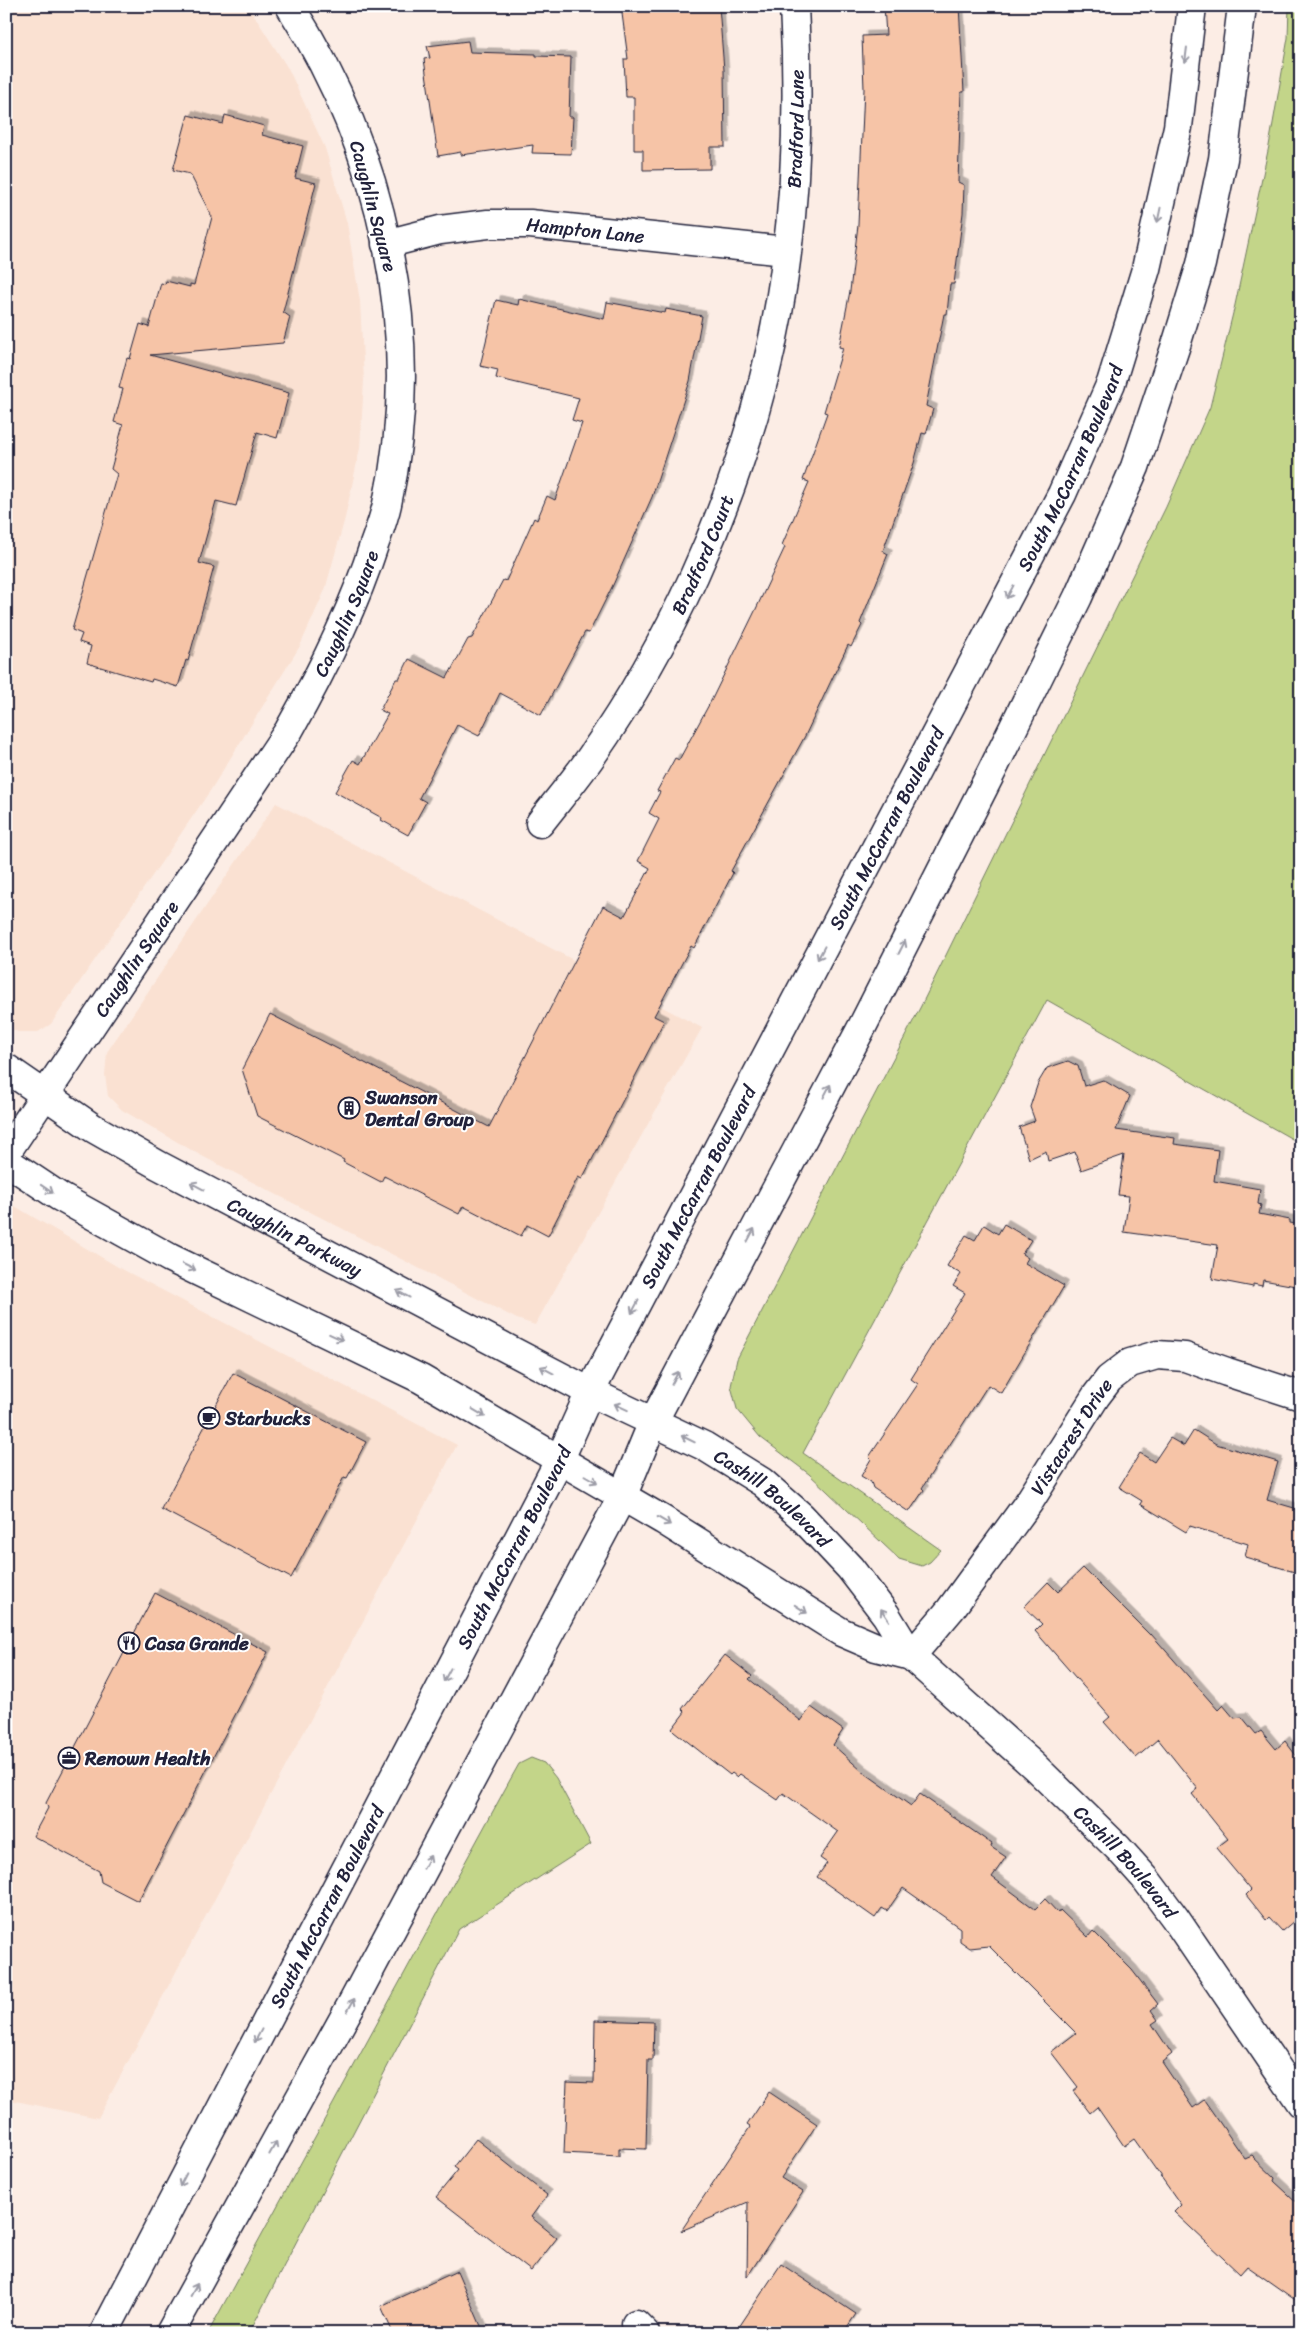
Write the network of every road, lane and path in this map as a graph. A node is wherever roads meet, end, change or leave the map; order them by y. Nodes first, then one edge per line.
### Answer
1 (290, 6) edge
2 (794, 6) edge
3 (1192, 6) edge
4 (1242, 6) edge
5 (386, 244) junction
6 (786, 251) junction
7 (540, 823) dead end
8 (6, 1068) edge
9 (44, 1095) junction
10 (6, 1153) edge
11 (6, 1161) edge
12 (590, 1392) junction
13 (1301, 1396) edge
14 (653, 1422) junction
15 (560, 1461) junction
16 (622, 1497) junction
17 (911, 1656) junction
18 (1301, 2103) edge
19 (104, 2333) edge
20 (170, 2333) edge

1 - 5 street, Caughlin Square
2 - 6 street, Bradford Lane
3 -> 12 street, South McCarran Boulevard
14 -> 4 street
5 - 6 street, Hampton Lane
5 - 9 street, Caughlin Square
6 - 7 street, Bradford Court
8 - 9 street, Caughlin Parkway
9 - 10 street, Caughlin Square
12 -> 9 street, Caughlin Parkway
11 -> 15 street
14 -> 12 street, Cashill Boulevard
12 - 15 street, South McCarran Boulevard
13 - 17 street, Vistacrest Drive
14 - 16 street
17 -> 14 street, Cashill Boulevard
15 -> 16 street, Cashill Boulevard
15 -> 19 street, South McCarran Boulevard
16 -> 17 street, Cashill Boulevard
20 -> 16 street
17 - 18 street, Cashill Boulevard

